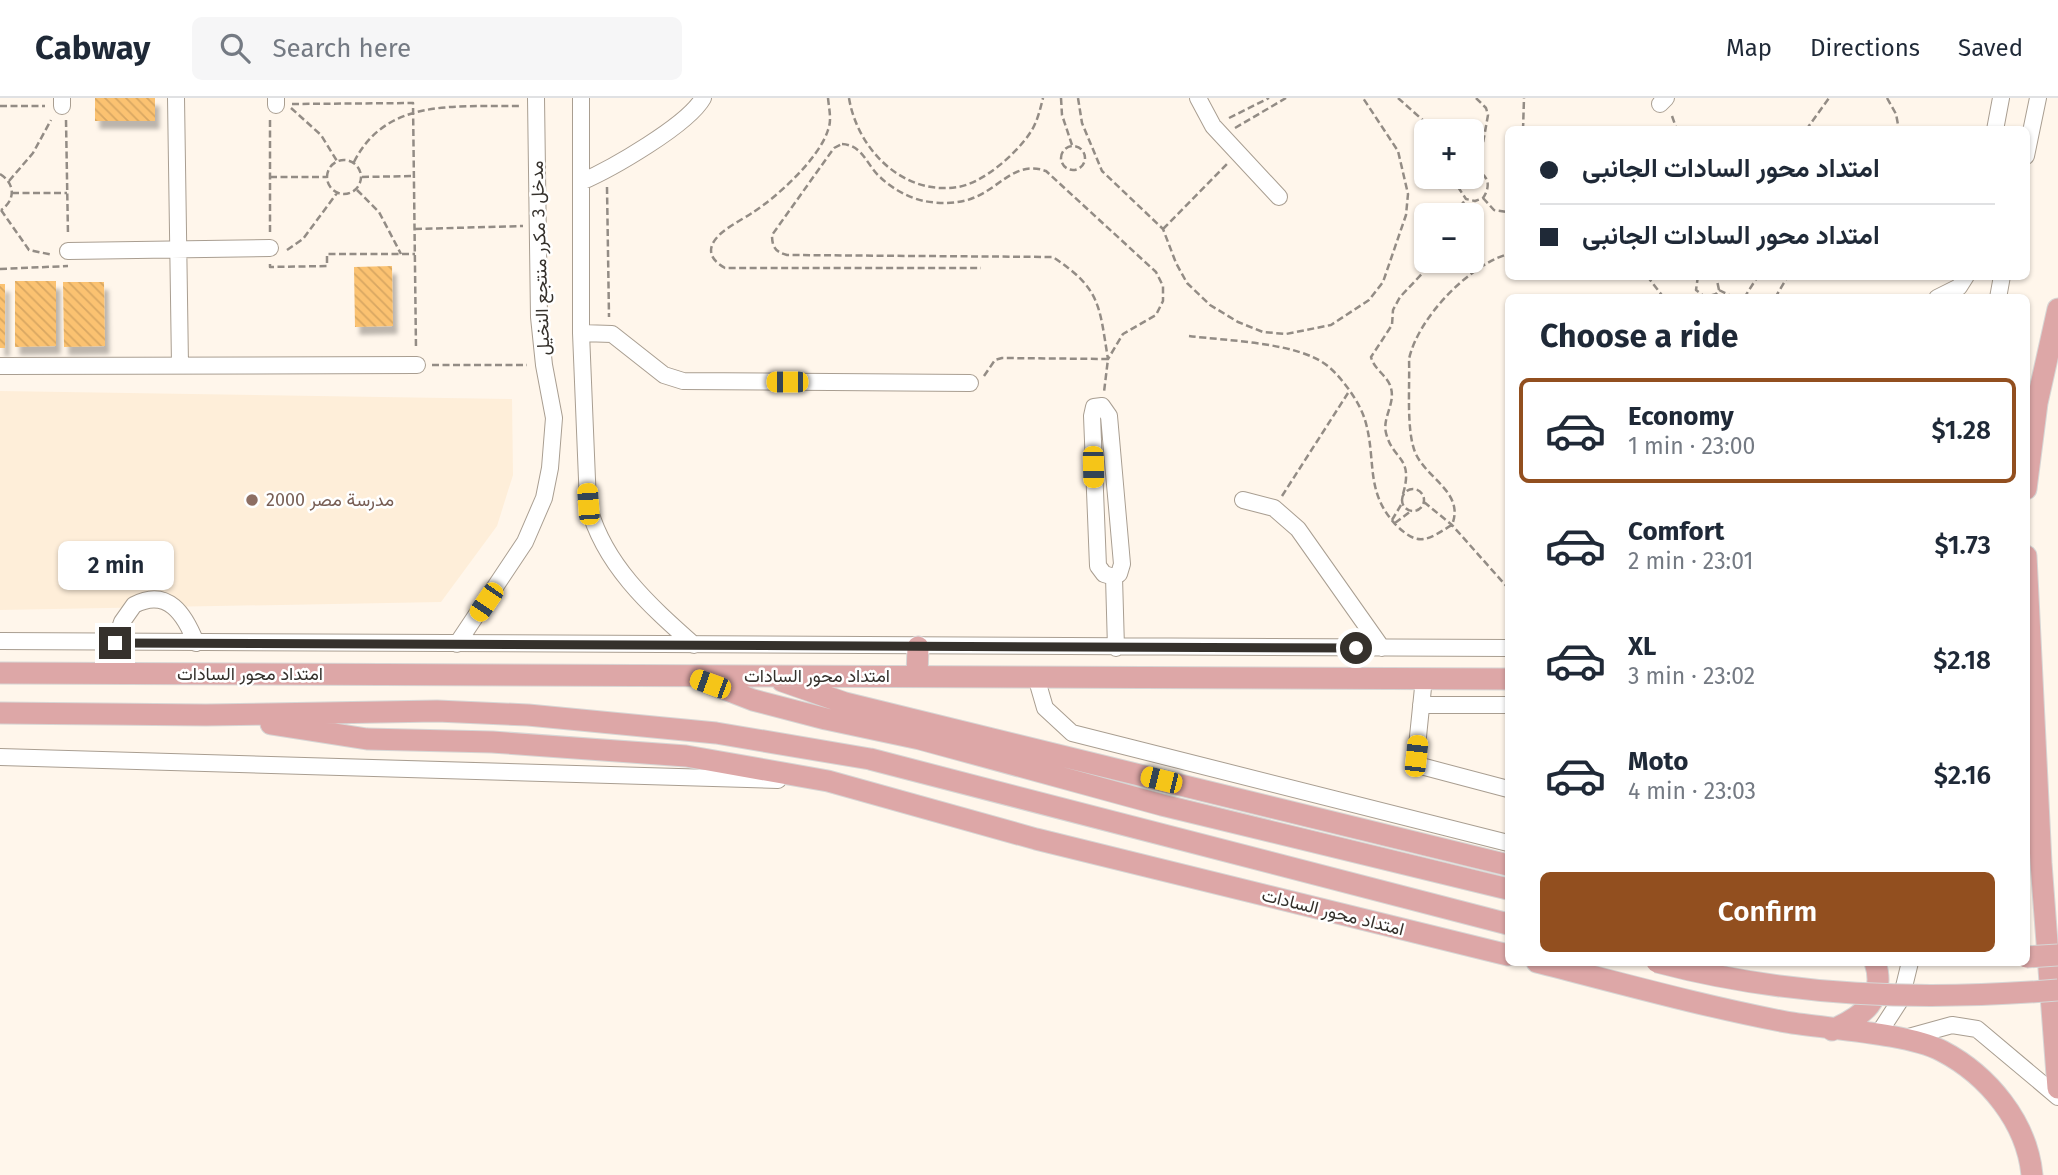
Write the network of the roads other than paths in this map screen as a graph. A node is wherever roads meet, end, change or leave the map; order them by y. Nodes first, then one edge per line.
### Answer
1 (176, 98) edge
2 (581, 98) edge
3 (703, 98) edge
4 (1198, 98) edge
5 (2001, 98) edge
6 (2038, 98) edge
7 (536, 102) edge
8 (1996, 126) edge
9 (2030, 137) edge
10 (582, 182) junction
11 (1279, 197) dead end
12 (178, 250) junction
13 (270, 252) road end
14 (68, 253) road end
15 (1963, 280) edge
16 (1945, 294) edge
17 (2058, 309) edge
18 (580, 333) junction
19 (180, 365) junction
20 (417, 365) road end
21 (0, 366) edge
22 (970, 383) road end
23 (553, 440) junction
24 (583, 440) junction
25 (2030, 458) edge
26 (1242, 499) dead end
27 (1114, 577) junction
28 (0, 641) edge
29 (115, 643) junction
30 (196, 643) junction
31 (457, 644) junction
32 (694, 645) junction
33 (918, 647) junction
34 (1116, 648) junction
35 (1382, 648) junction
36 (1505, 648) edge
37 (0, 673) edge
38 (688, 676) junction
39 (771, 676) junction
40 (917, 676) junction
41 (1035, 677) junction
42 (1424, 678) junction
43 (1505, 679) edge
44 (1421, 705) junction
45 (1505, 705) edge
46 (0, 713) edge
47 (206, 715) junction
48 (2030, 721) edge
49 (0, 757) edge
50 (828, 781) junction
51 (1505, 788) edge
52 (1505, 842) edge
53 (1505, 865) edge
54 (1505, 888) edge
55 (1505, 923) edge
56 (1505, 954) edge
57 (2058, 954) edge
58 (2030, 957) edge
59 (1553, 966) edge
60 (1676, 966) edge
61 (1876, 966) edge
62 (1909, 966) edge
63 (2058, 989) edge
64 (1832, 1030) junction
65 (1877, 1036) junction
66 (1903, 1039) junction
67 (2058, 1088) edge
68 (2058, 1097) edge
69 (2032, 1175) edge

1 - 12 street
2 - 10 street
3 - 10 street
4 - 11 street
5 - 8 street
6 - 9 street
7 - 23 street, مدخل 3 مكرر منتجع النخيل
10 - 18 street
12 - 13 street
12 - 14 street
12 - 19 street
15 - 16 street
17 - 25 main road
18 - 22 street
18 - 24 street
19 - 20 street
19 - 21 street
23 - 24 street
23 - 31 street, مدخل 3 مكرر منتجع النخيل
24 - 32 street
26 - 35 street
27 - 27 street
27 - 34 street
28 - 29 street
29 - 30 street
29 - 30 street
30 - 31 street
31 - 32 street
32 - 33 street
33 - 34 street
33 - 40 main road
34 - 35 street
35 - 36 street
37 - 38 main road, امتداد محور السادات
38 - 39 main road, امتداد محور السادات
38 - 54 main road
39 - 40 main road, امتداد محور السادات
39 - 53 main road
40 - 41 main road, امتداد محور السادات
41 - 42 main road, امتداد محور السادات
41 - 52 street
42 - 43 main road, امتداد محور السادات
42 - 44 street
44 - 45 street
44 - 51 street
46 - 47 main road, امتداد محور السادات
47 - 50 main road, امتداد محور السادات
47 - 55 main road, امتداد محور السادات
48 - 67 main road
49 - 50 street
50 - 56 main road, امتداد محور السادات
57 - 58 main road, bridge
59 - 64 main road
60 - 63 main road, bridge
61 - 64 main road
62 - 65 street
64 - 65 main road
65 - 66 main road
66 - 68 street
66 - 69 main road

